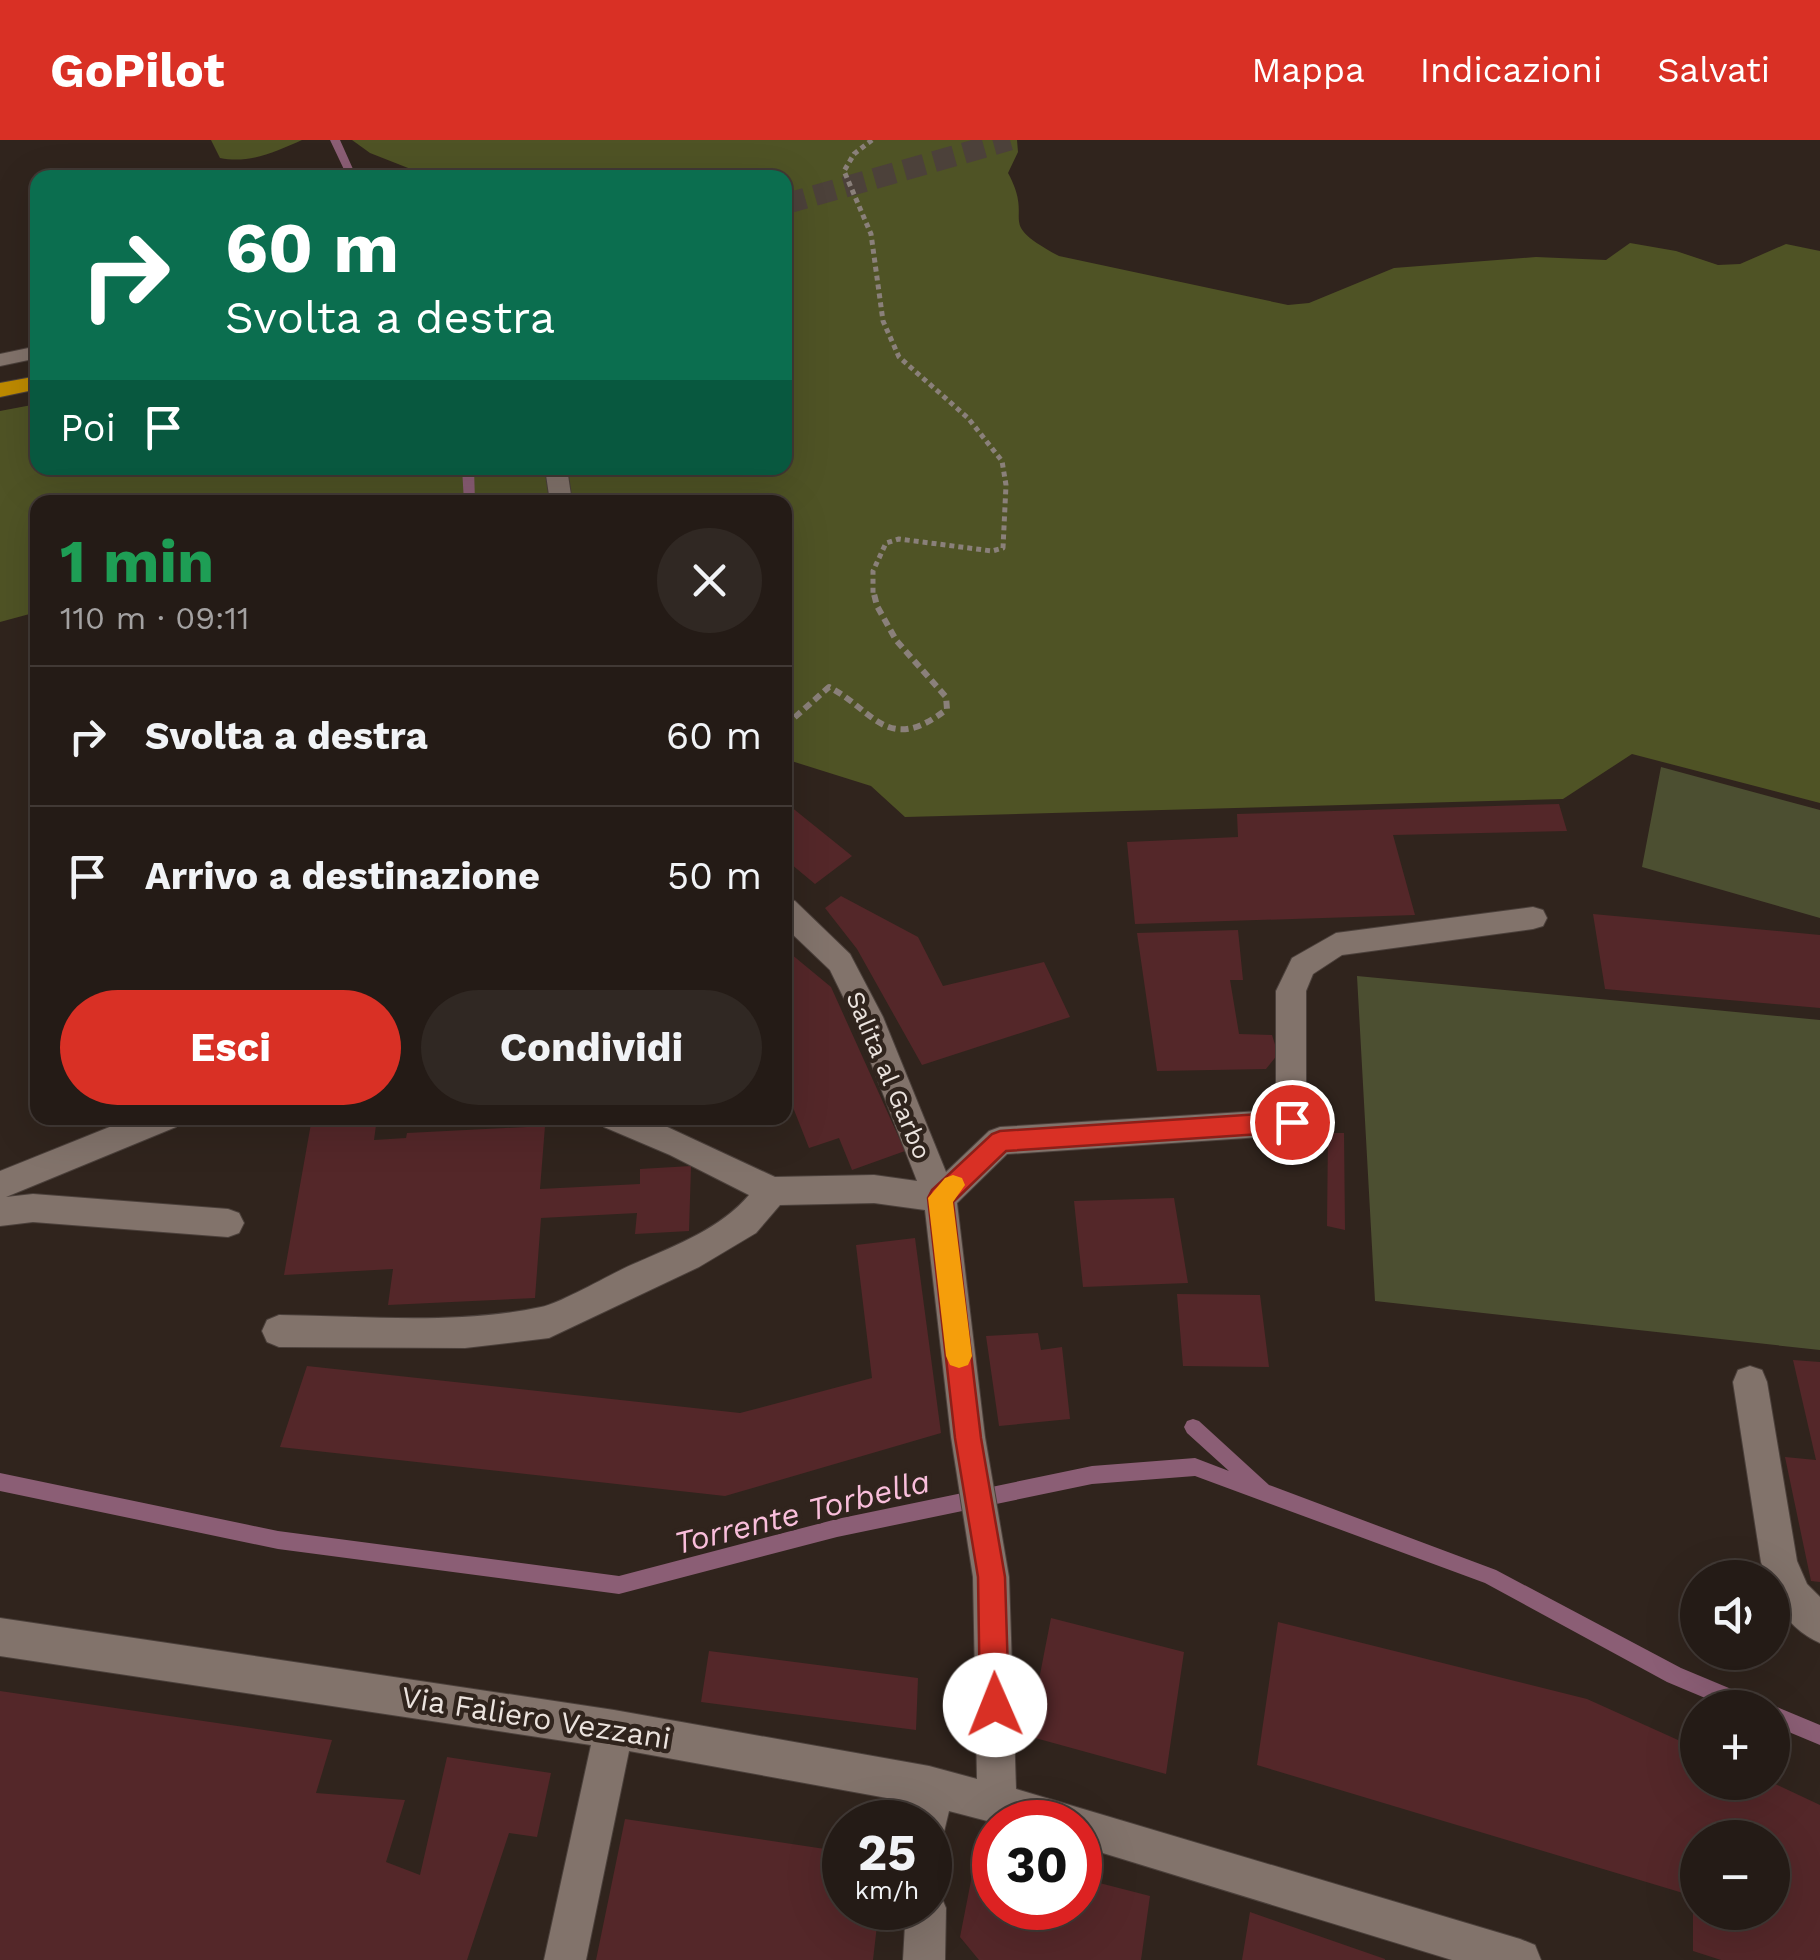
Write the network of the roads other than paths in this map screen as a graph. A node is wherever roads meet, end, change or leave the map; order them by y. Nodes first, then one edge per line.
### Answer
1 (30, 354) edge
2 (0, 360) edge
3 (30, 384) edge
4 (0, 390) edge
5 (792, 917) edge
6 (1533, 918) dead end
7 (148, 1125) edge
8 (632, 1125) edge
9 (0, 1185) edge
10 (772, 1192) junction
11 (940, 1198) junction
12 (0, 1212) edge
13 (228, 1223) dead end
14 (279, 1330) dead end
15 (1750, 1382) dead end
16 (1820, 1624) edge
17 (0, 1637) edge
18 (614, 1728) junction
19 (912, 1800) edge
20 (997, 1800) edge
21 (1102, 1833) edge
22 (925, 1930) edge
23 (565, 1960) edge
24 (924, 1960) edge
25 (1520, 1960) edge

1 - 2 street
3 - 4 highway
5 - 11 street, Salita al Garbo
6 - 11 street
7 - 9 street
8 - 10 street
10 - 11 street
10 - 14 street
11 - 20 street, Salita al Garbo
12 - 13 street
15 - 16 street
17 - 18 street, Via Faliero Vezzani
18 - 19 street, Via Faliero Vezzani
18 - 23 street
21 - 25 street
22 - 24 street

